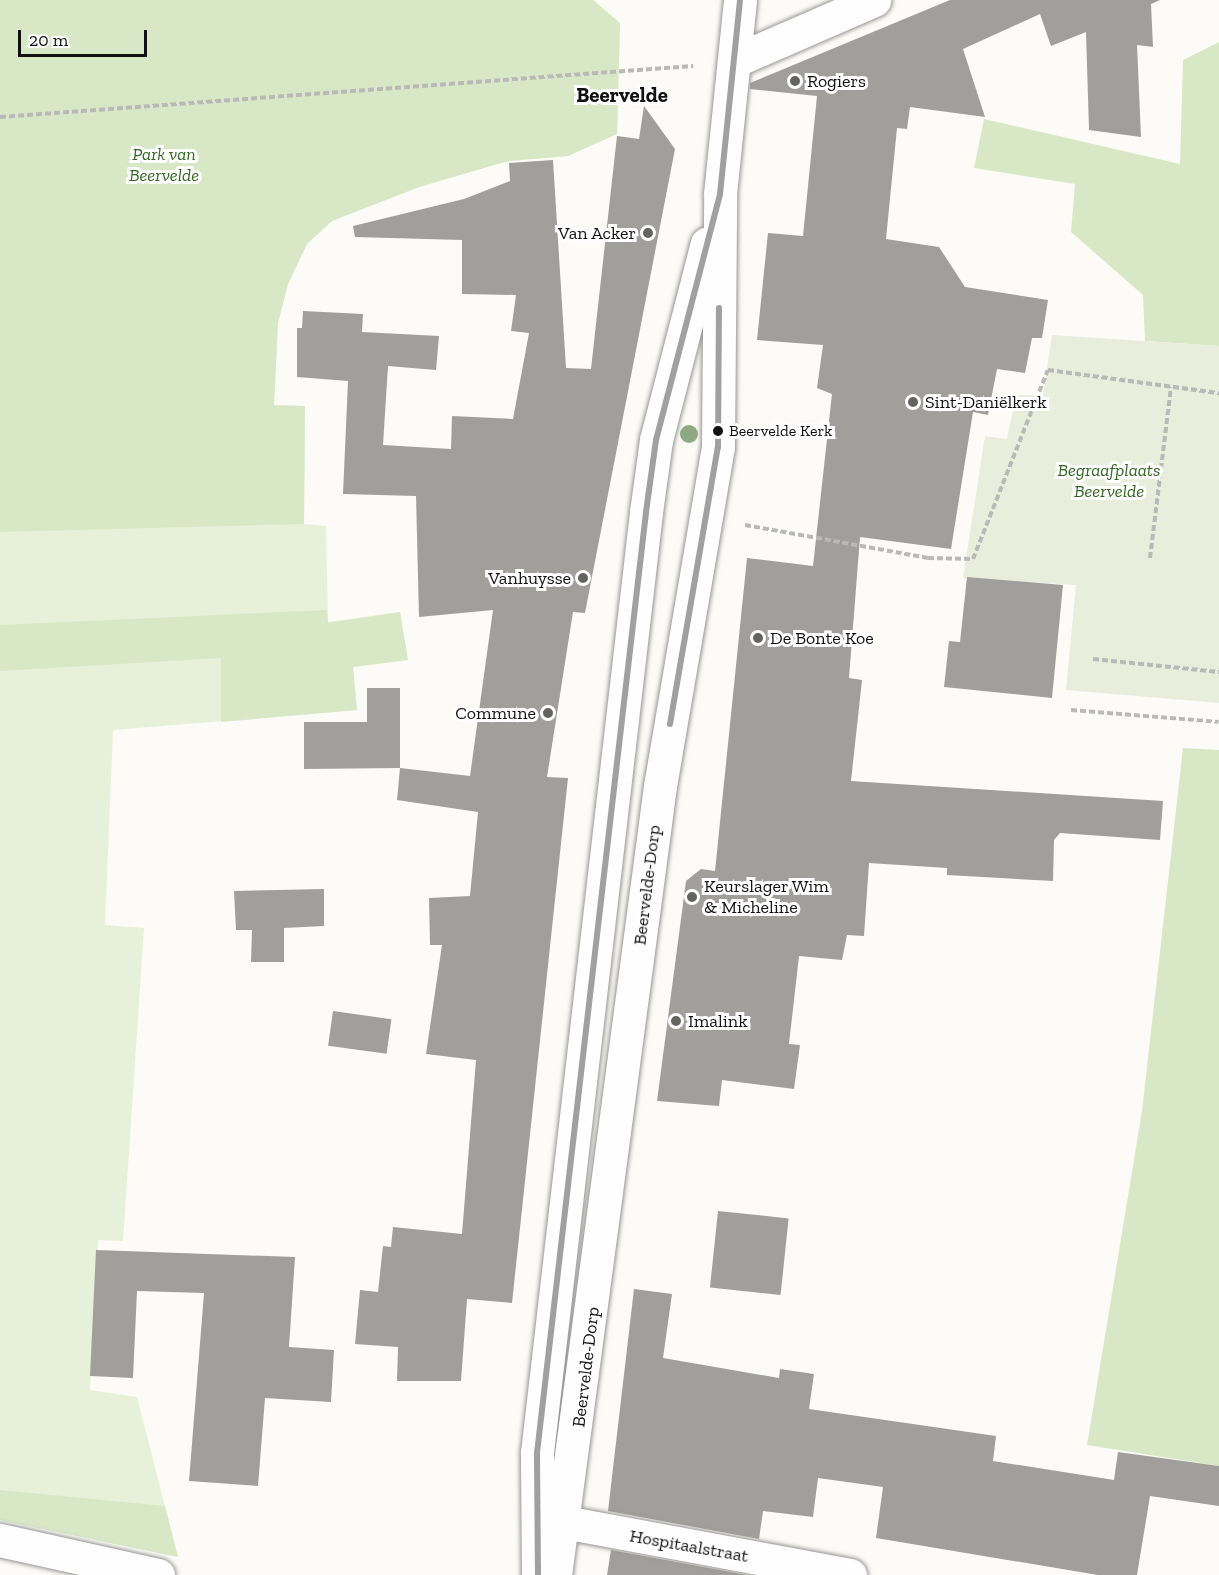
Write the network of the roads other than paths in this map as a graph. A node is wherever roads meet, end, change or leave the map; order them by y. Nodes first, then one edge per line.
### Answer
1 (740, 0) edge
2 (874, 0) edge
3 (734, 61) junction
4 (720, 195) junction
5 (564, 1522) junction
6 (0, 1540) edge
7 (158, 1575) edge
8 (538, 1575) edge
9 (555, 1575) edge
10 (850, 1575) edge

1 - 3 street, Beervelde-Dorp
2 - 3 street
3 - 4 street, Beervelde-Dorp
4 - 5 street, Beervelde-Dorp
4 - 8 street, Beervelde-Dorp
5 - 9 street, Beervelde-Dorp
5 - 10 street, Hospitaalstraat
6 - 7 street

